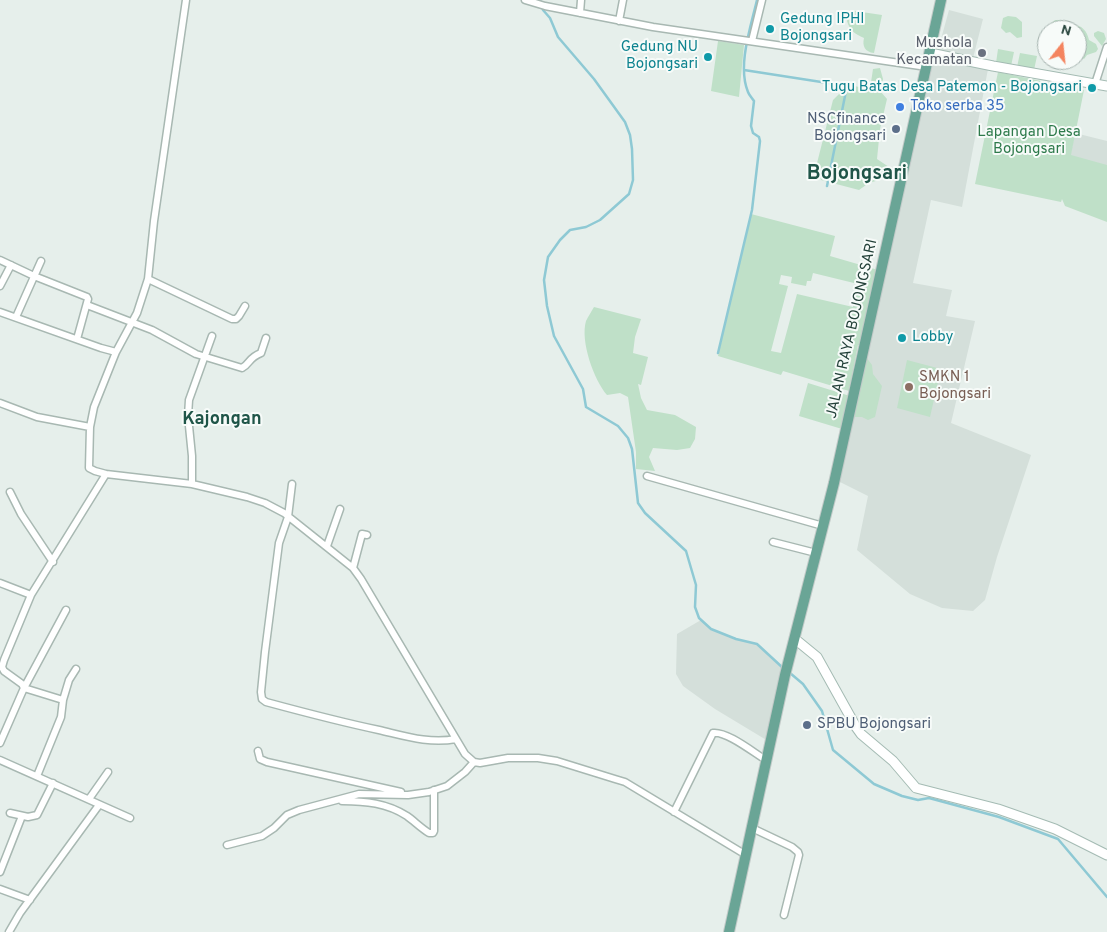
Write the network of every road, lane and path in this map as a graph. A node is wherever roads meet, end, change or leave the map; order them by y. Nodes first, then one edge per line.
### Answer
1 (186, 0) edge
2 (525, 0) edge
3 (581, 0) edge
4 (623, 0) edge
5 (762, 0) edge
6 (942, 0) edge
7 (580, 13) junction
8 (619, 21) junction
9 (749, 40) junction
10 (1107, 47) edge
11 (930, 52) junction
12 (927, 67) junction
13 (1095, 84) junction
14 (1107, 86) edge
15 (0, 260) edge
16 (41, 261) dead end
17 (11, 264) junction
18 (34, 276) junction
19 (148, 278) junction
20 (0, 286) edge
21 (87, 305) junction
22 (244, 306) dead end
23 (0, 312) edge
24 (16, 317) junction
25 (132, 322) junction
26 (212, 336) dead end
27 (266, 338) dead end
28 (77, 339) junction
29 (116, 352) junction
30 (205, 356) junction
31 (0, 403) edge
32 (90, 427) junction
33 (106, 474) junction
34 (646, 476) dead end
35 (192, 484) junction
36 (292, 484) dead end
37 (10, 492) dead end
38 (340, 509) dead end
39 (288, 516) junction
40 (823, 526) junction
41 (367, 535) dead end
42 (773, 542) dead end
43 (327, 546) junction
44 (816, 552) junction
45 (52, 562) junction
46 (353, 568) junction
47 (0, 583) edge
48 (31, 595) junction
49 (66, 610) dead end
50 (795, 639) junction
51 (76, 668) dead end
52 (24, 688) junction
53 (63, 700) junction
54 (456, 739) junction
55 (0, 744) edge
56 (258, 751) dead end
57 (0, 760) edge
58 (766, 760) junction
59 (474, 762) junction
60 (108, 772) dead end
61 (37, 776) junction
62 (53, 783) junction
63 (434, 790) junction
64 (408, 795) junction
65 (90, 799) junction
66 (333, 802) junction
67 (99, 805) junction
68 (674, 812) junction
69 (10, 813) dead end
70 (22, 816) junction
71 (130, 818) dead end
72 (752, 828) junction
73 (227, 845) dead end
74 (1107, 854) edge
75 (746, 855) junction
76 (0, 872) edge
77 (0, 889) edge
78 (30, 900) junction
79 (784, 915) dead end
80 (8, 932) edge
81 (730, 932) edge

1 - 19 street
2 - 7 street
3 - 7 street
4 - 8 street
5 - 9 street
6 - 11 main road, JALAN RAYA BOJONGSARI
7 - 8 street
8 - 9 street
9 - 12 street
10 - 13 street
11 - 12 main road, JALAN RAYA BOJONGSARI
11 - 13 street
12 - 40 main road, JALAN RAYA BOJONGSARI
13 - 14 street
15 - 17 street
16 - 18 street
17 - 18 street
17 - 20 street
18 - 21 street
18 - 24 street
19 - 22 street
19 - 25 street
21 - 25 street
21 - 28 street
23 - 24 street
24 - 28 street
25 - 29 street
25 - 30 street
26 - 30 street
27 - 30 street
28 - 29 street
29 - 32 street
30 - 35 street
31 - 32 street
32 - 33 street
33 - 35 street
33 - 45 street
34 - 40 street
35 - 39 street
36 - 39 street
37 - 45 street
38 - 43 street
39 - 43 street
39 - 54 street
40 - 44 main road, JALAN RAYA BOJONGSARI
41 - 46 street
42 - 44 street
43 - 46 street
44 - 50 main road, JALAN RAYA BOJONGSARI
45 - 48 street
46 - 54 street
47 - 48 street
48 - 52 street
49 - 52 street
50 - 58 main road, JALAN RAYA BOJONGSARI
50 - 74 street
51 - 53 street
52 - 53 street
52 - 55 street
53 - 61 street
54 - 59 street
56 - 64 street
57 - 61 street
58 - 68 street
58 - 72 main road, JALAN RAYA BOJONGSARI
59 - 63 street
59 - 68 street
60 - 65 street
61 - 62 street
62 - 65 street
62 - 70 street
63 - 64 street
63 - 66 street
64 - 66 street
65 - 67 street
66 - 73 street
67 - 71 street
67 - 78 street
68 - 75 street
69 - 70 street
70 - 76 street
72 - 75 main road, JALAN RAYA BOJONGSARI
72 - 79 street
75 - 81 main road, JALAN RAYA BOJONGSARI
77 - 78 street
78 - 80 street

